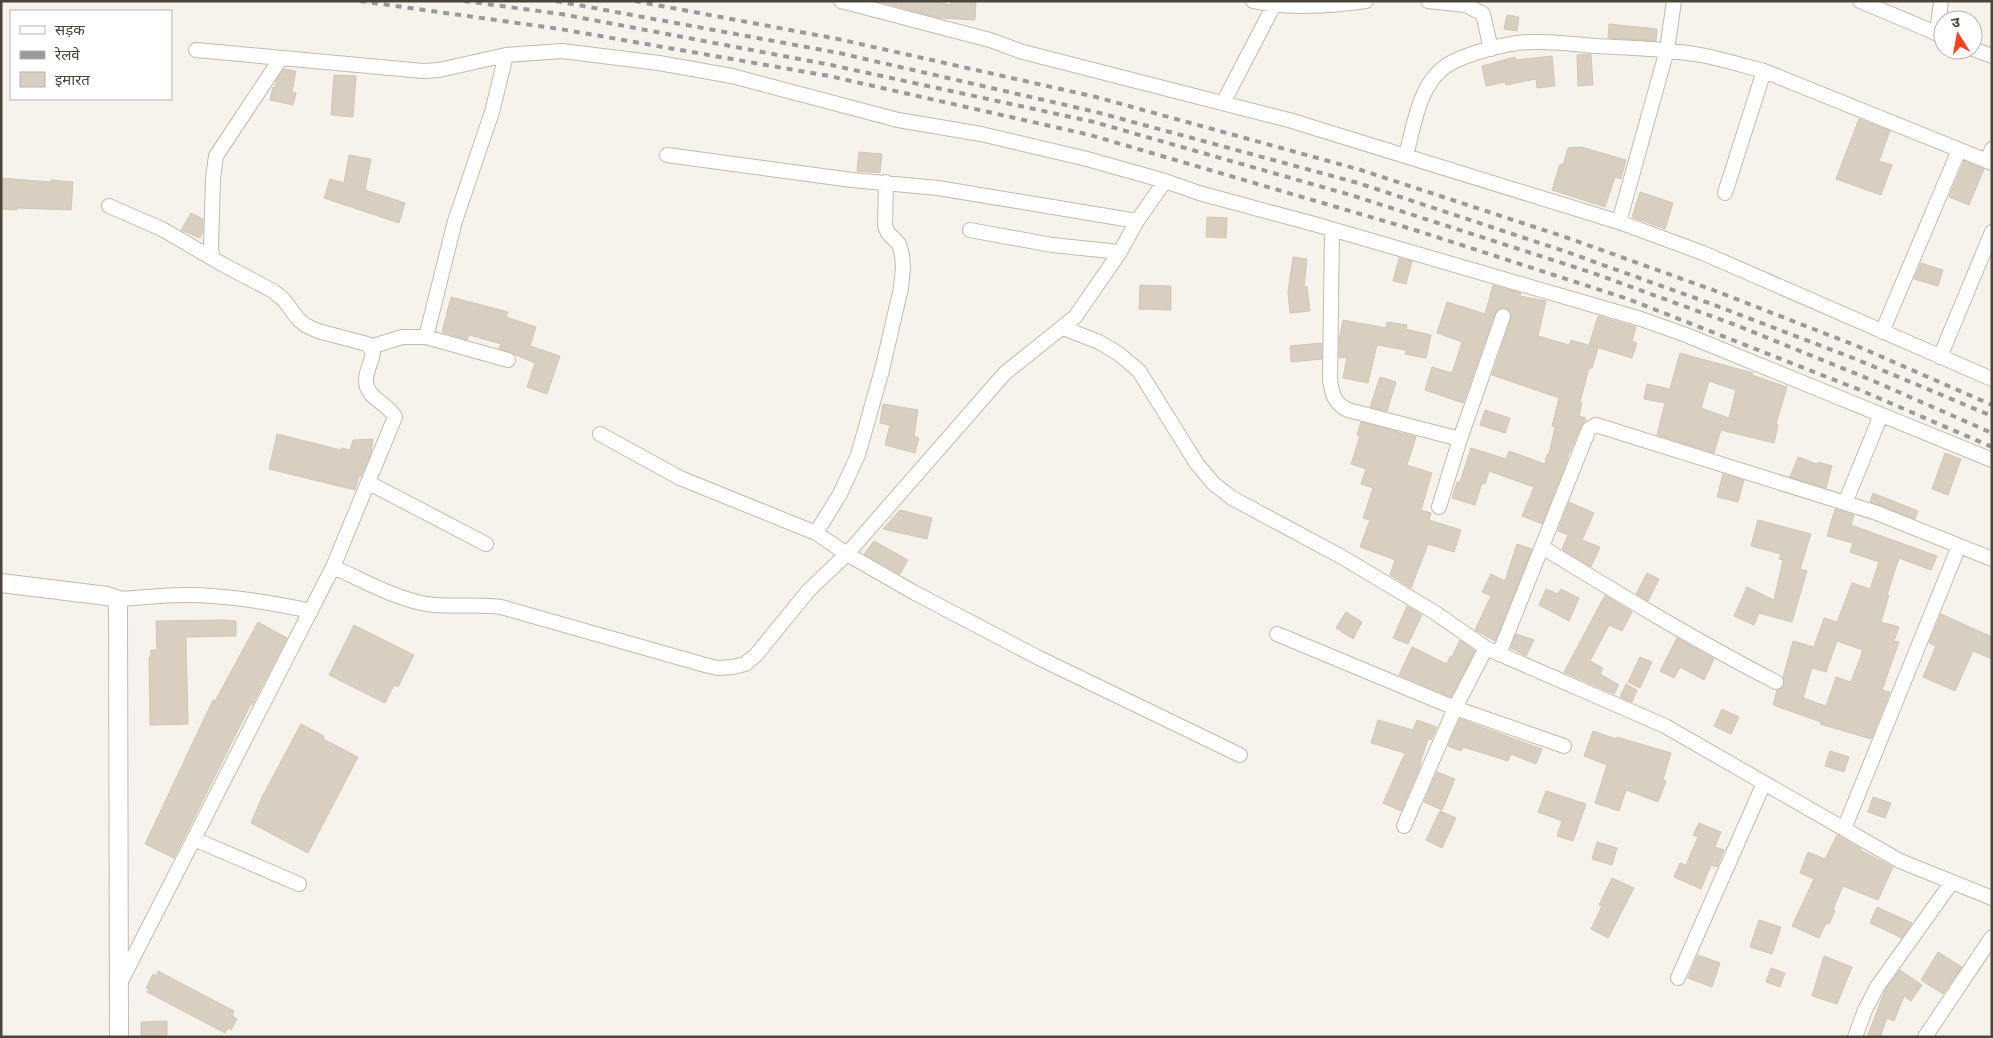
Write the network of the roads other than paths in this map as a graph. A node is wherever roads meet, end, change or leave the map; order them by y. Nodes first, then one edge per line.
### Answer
1 (1253, 1) edge
2 (1366, 1) edge
3 (1428, 1) edge
4 (1674, 1) edge
5 (1860, 1) edge
6 (849, 2) edge
7 (1339, 3) edge
8 (1274, 6) junction
9 (1933, 32) edge
10 (1491, 49) junction
11 (196, 50) dead end
12 (1667, 50) junction
13 (506, 55) junction
14 (281, 58) junction
15 (1764, 71) junction
16 (1223, 103) junction
17 (1959, 150) junction
18 (667, 154) dead end
19 (1406, 155) junction
20 (1990, 158) edge
21 (1165, 181) junction
22 (886, 182) junction
23 (1725, 193) dead end
24 (109, 206) dead end
25 (1138, 221) junction
26 (1619, 222) junction
27 (970, 230) dead end
28 (1332, 230) junction
29 (1992, 232) edge
30 (1120, 252) junction
31 (213, 259) junction
32 (1503, 316) dead end
33 (1063, 328) junction
34 (1882, 332) junction
35 (426, 337) junction
36 (370, 347) junction
37 (1940, 357) junction
38 (508, 360) dead end
39 (1992, 379) edge
40 (1881, 415) junction
41 (600, 434) dead end
42 (1460, 439) junction
43 (1992, 460) edge
44 (369, 484) junction
45 (1845, 503) junction
46 (1439, 507) dead end
47 (816, 533) junction
48 (486, 544) dead end
49 (1959, 546) junction
50 (1542, 547) junction
51 (846, 554) junction
52 (1992, 559) edge
53 (334, 567) junction
54 (1, 584) edge
55 (116, 600) junction
56 (310, 611) junction
57 (1277, 634) dead end
58 (1492, 651) junction
59 (1776, 682) dead end
60 (1455, 708) junction
61 (1564, 746) dead end
62 (1240, 755) dead end
63 (1764, 783) junction
64 (1404, 826) dead end
65 (1844, 829) junction
66 (194, 839) junction
67 (1952, 882) junction
68 (299, 884) dead end
69 (1992, 898) edge
70 (1992, 937) edge
71 (1678, 978) dead end
72 (119, 986) junction
73 (119, 1037) edge
74 (1855, 1037) edge
75 (1925, 1037) edge

1 - 8 street
2 - 7 street
3 - 10 street
4 - 12 street
5 - 9 street
6 - 16 street
7 - 8 street
8 - 16 street
10 - 12 street
10 - 19 street
11 - 14 street
12 - 15 street
12 - 26 street
13 - 14 street
13 - 21 street
13 - 35 street
14 - 31 street
15 - 17 street
15 - 23 street
16 - 19 street
17 - 20 street
17 - 34 street
18 - 22 street
19 - 26 street
21 - 25 street
21 - 28 street
22 - 25 street
22 - 47 street
24 - 31 street
25 - 30 street
26 - 34 street
27 - 30 street
28 - 40 street
28 - 42 street
29 - 37 street
30 - 33 street
31 - 36 street
32 - 42 street
33 - 51 street
33 - 58 street
34 - 37 street
35 - 36 street
35 - 38 street
36 - 44 street
37 - 39 street
40 - 43 street
40 - 45 street
41 - 47 street
42 - 46 street
44 - 48 street
44 - 53 street
45 - 49 street
45 - 50 street
47 - 51 street
49 - 52 street
49 - 65 street
50 - 58 street
50 - 59 street
51 - 53 street
51 - 62 street
53 - 56 street
54 - 55 street
55 - 56 street
55 - 72 street
56 - 66 street
57 - 60 street
58 - 60 street
58 - 63 street
60 - 61 street
60 - 64 street
63 - 65 street
63 - 71 street
65 - 67 street
66 - 68 street
66 - 72 street
67 - 69 street
67 - 74 street
70 - 75 street
72 - 73 street

